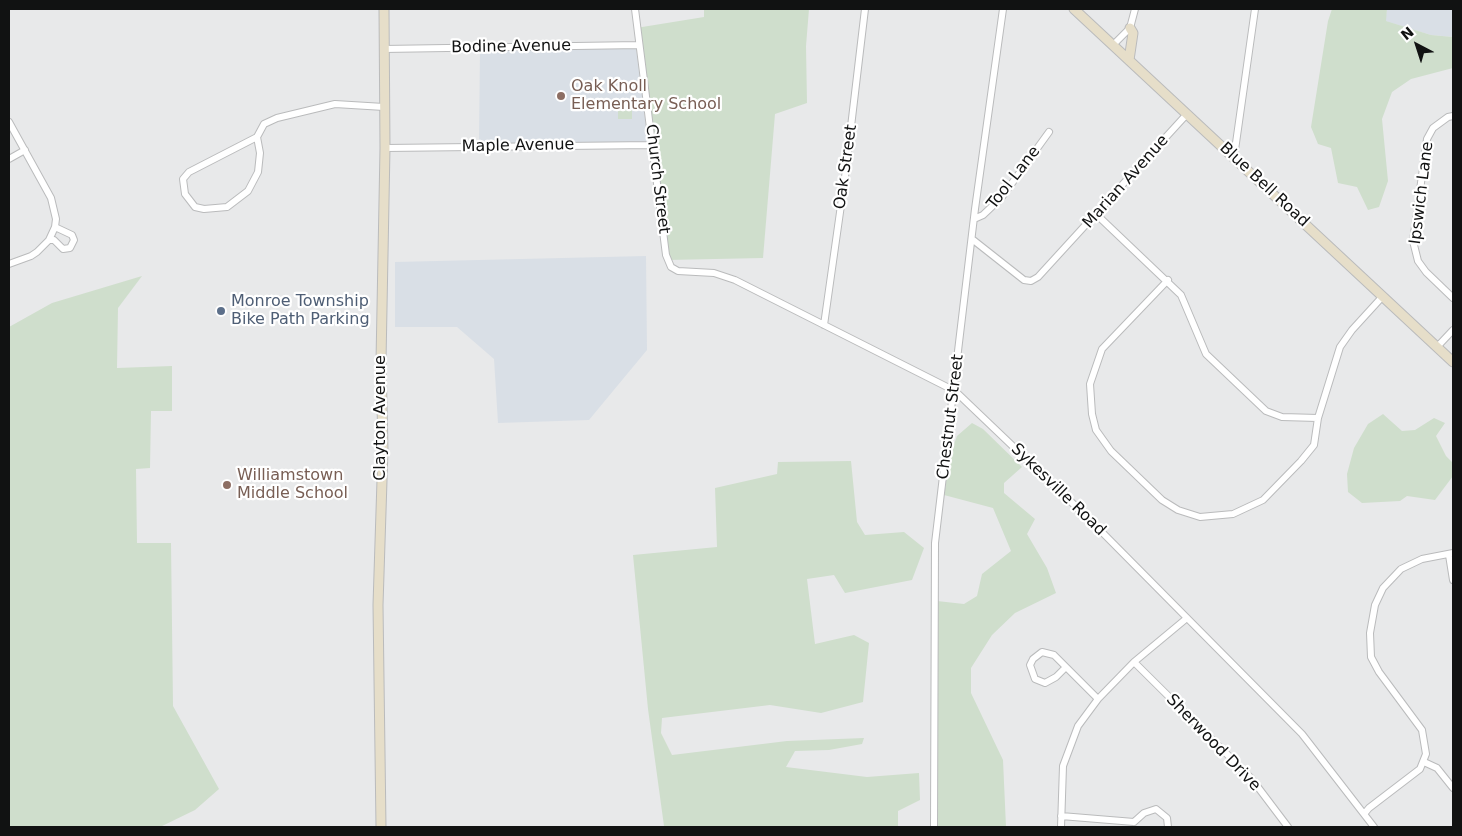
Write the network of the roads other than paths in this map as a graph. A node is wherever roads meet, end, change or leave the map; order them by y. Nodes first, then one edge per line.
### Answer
1 (384, 9) edge
2 (635, 9) edge
3 (866, 9) edge
4 (1003, 9) edge
5 (1074, 9) edge
6 (1135, 9) edge
7 (1255, 9) edge
8 (1130, 28) junction
9 (639, 45) junction
10 (1114, 45) junction
11 (383, 49) junction
12 (1129, 60) junction
13 (384, 107) junction
14 (1187, 114) junction
15 (1453, 116) edge
16 (9, 122) edge
17 (1049, 132) dead end
18 (257, 137) junction
19 (652, 144) junction
20 (385, 148) junction
21 (25, 150) junction
22 (1234, 158) junction
23 (9, 159) edge
24 (1097, 215) junction
25 (974, 219) junction
26 (55, 227) junction
27 (972, 239) junction
28 (49, 240) junction
29 (667, 261) joint
30 (9, 264) edge
31 (1168, 280) junction
32 (1383, 296) junction
33 (1453, 298) edge
34 (824, 325) junction
35 (1453, 330) edge
36 (1437, 346) junction
37 (1453, 362) edge
38 (954, 391) junction
39 (1318, 418) junction
40 (1451, 554) edge
41 (1453, 580) edge
42 (1187, 618) junction
43 (1134, 662) junction
44 (1065, 668) junction
45 (1098, 698) junction
46 (1424, 762) junction
47 (1453, 788) edge
48 (1364, 814) junction
49 (1061, 816) junction
50 (1135, 825) edge
51 (381, 827) edge
52 (934, 827) edge
53 (1061, 827) edge
54 (1168, 827) edge
55 (1288, 827) edge
56 (1374, 827) edge

1 - 11 main road, Clayton Avenue
2 - 9 street, Church Street
3 - 34 street, Oak Street
4 - 25 street, Chestnut Street
5 - 10 main road, Blue Bell Road
6 - 8 street
7 - 22 street
8 - 10 street
8 - 12 main road
9 - 11 street, Bodine Avenue
9 - 19 street, Church Street
10 - 12 main road, Blue Bell Road
11 - 13 main road, Clayton Avenue
12 - 14 main road, Blue Bell Road
13 - 18 street
13 - 20 main road, Clayton Avenue
14 - 22 main road, Blue Bell Road
14 - 24 street, Marian Avenue
15 - 33 street, Ipswich Lane
16 - 21 street
17 - 25 street, Tool Lane
18 - 18 street
19 - 20 street, Maple Avenue
19 - 29 street, Church Street
20 - 51 main road, Clayton Avenue
21 - 23 street
21 - 26 street
22 - 32 main road, Blue Bell Road
24 - 27 street, Marian Avenue
24 - 31 street
25 - 27 street, Chestnut Street
26 - 28 street
26 - 28 street
27 - 38 street, Chestnut Street
28 - 30 street
29 - 34 street, Sykesville Road
31 - 39 street
31 - 39 street
32 - 36 main road, Blue Bell Road
32 - 39 street
34 - 38 street, Sykesville Road
35 - 36 street
36 - 37 main road, Blue Bell Road
38 - 42 street, Sykesville Road
38 - 52 street, Chestnut Street
40 - 41 street
40 - 46 street
42 - 43 street
42 - 48 street, Sykesville Road
43 - 45 street
43 - 55 street, Sherwood Drive
44 - 44 street
44 - 45 street
45 - 49 street
46 - 47 street
46 - 48 street
48 - 56 street, Sykesville Road
49 - 50 street
49 - 53 street
50 - 54 street

